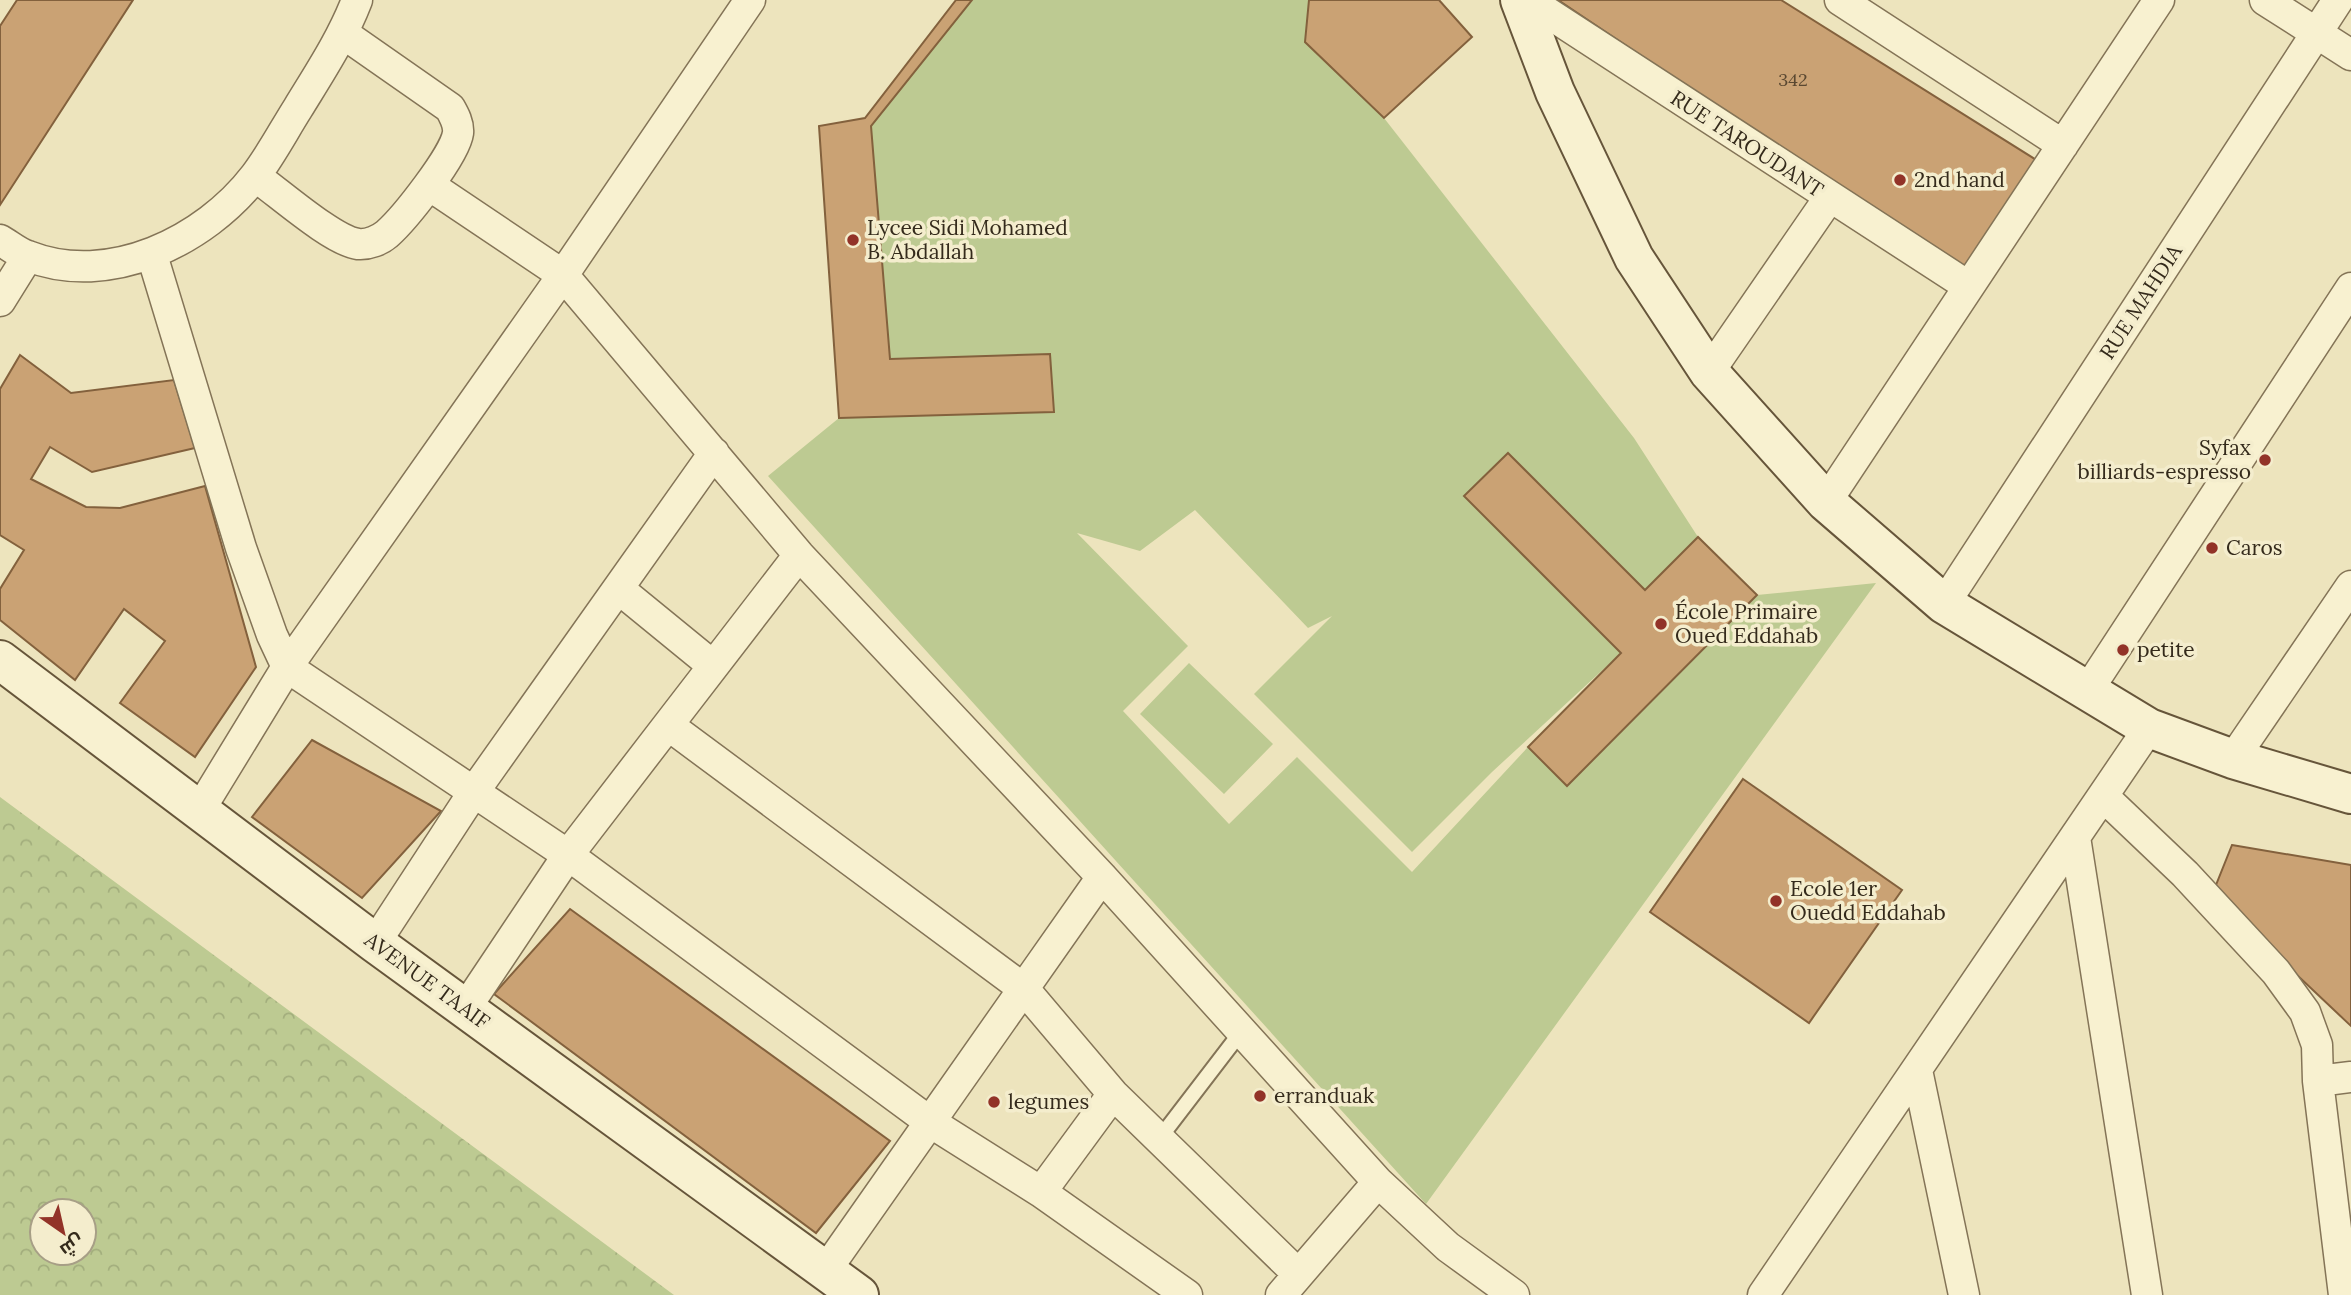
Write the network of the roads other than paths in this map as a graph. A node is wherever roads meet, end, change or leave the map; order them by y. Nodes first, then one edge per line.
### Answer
1 (357, 0) edge
2 (750, 0) edge
3 (1520, 0) edge
4 (1528, 0) edge
5 (1840, 0) edge
6 (2265, 0) edge
7 (2339, 0) edge
8 (2152, 2) edge
9 (2316, 32) junction
10 (344, 34) junction
11 (2351, 55) edge
12 (2063, 145) junction
13 (255, 176) junction
14 (429, 185) junction
15 (1829, 198) junction
16 (0, 240) edge
17 (152, 255) junction
18 (27, 256) junction
19 (563, 275) junction
20 (1968, 286) junction
21 (2351, 288) edge
22 (0, 301) edge
23 (1709, 372) junction
24 (714, 453) junction
25 (1826, 502) junction
26 (799, 555) junction
27 (2351, 586) edge
28 (619, 589) junction
29 (1944, 604) junction
30 (0, 660) edge
31 (712, 665) junction
32 (287, 667) junction
33 (2088, 690) junction
34 (667, 725) junction
35 (2149, 728) junction
36 (2233, 759) junction
37 (473, 793) junction
38 (2351, 794) edge
39 (2104, 796) junction
40 (199, 811) junction
41 (2075, 837) junction
42 (568, 855) junction
43 (1102, 877) junction
44 (374, 943) junction
45 (1024, 989) junction
46 (465, 1009) junction
47 (1241, 1032) junction
48 (1917, 1070) junction
49 (2351, 1077) edge
50 (2318, 1081) junction
51 (1113, 1094) junction
52 (930, 1122) junction
53 (1159, 1139) junction
54 (1378, 1182) junction
55 (1041, 1192) junction
56 (826, 1270) junction
57 (1289, 1284) edge
58 (859, 1295) edge
59 (1187, 1295) edge
60 (1514, 1295) edge
61 (1763, 1295) edge
62 (1964, 1295) edge
63 (2147, 1295) edge
64 (2344, 1295) edge

1 - 10 street
2 - 19 street
3 - 23 street
4 - 15 street, RUE TAROUDANT
5 - 12 street
6 - 9 street
7 - 9 street, RUE MAHDIA
8 - 12 street
9 - 11 street
9 - 29 street, RUE MAHDIA
10 - 13 street
10 - 14 street
12 - 20 street
13 - 14 street
13 - 17 street
14 - 19 street
15 - 20 street, RUE TAROUDANT
15 - 23 street
16 - 18 street
17 - 18 street
17 - 32 street
18 - 22 street
19 - 24 street
19 - 32 street
20 - 25 street
21 - 33 street
23 - 25 street
24 - 26 street
24 - 28 street
25 - 29 street
26 - 31 street
26 - 43 street
27 - 36 street
28 - 31 street
28 - 37 street
29 - 33 street
30 - 40 street, AVENUE TAAIF
31 - 34 street
32 - 37 street
32 - 40 street
33 - 35 street
34 - 42 street
34 - 45 street
35 - 36 street
35 - 39 street
36 - 38 street
37 - 42 street
37 - 44 street
39 - 41 street
39 - 50 street
40 - 44 street, AVENUE TAAIF
41 - 48 street
41 - 63 street
42 - 46 street
42 - 52 street
43 - 45 street
43 - 47 street
44 - 46 street, AVENUE TAAIF
45 - 51 street
45 - 52 street
46 - 56 street, AVENUE TAAIF
47 - 53 lane
47 - 54 street
48 - 61 street
48 - 62 street
49 - 50 street
50 - 64 street
51 - 53 street
51 - 55 street
52 - 55 street
52 - 56 street
53 - 57 street
54 - 57 street
54 - 60 street
55 - 59 street
56 - 58 street, AVENUE TAAIF

